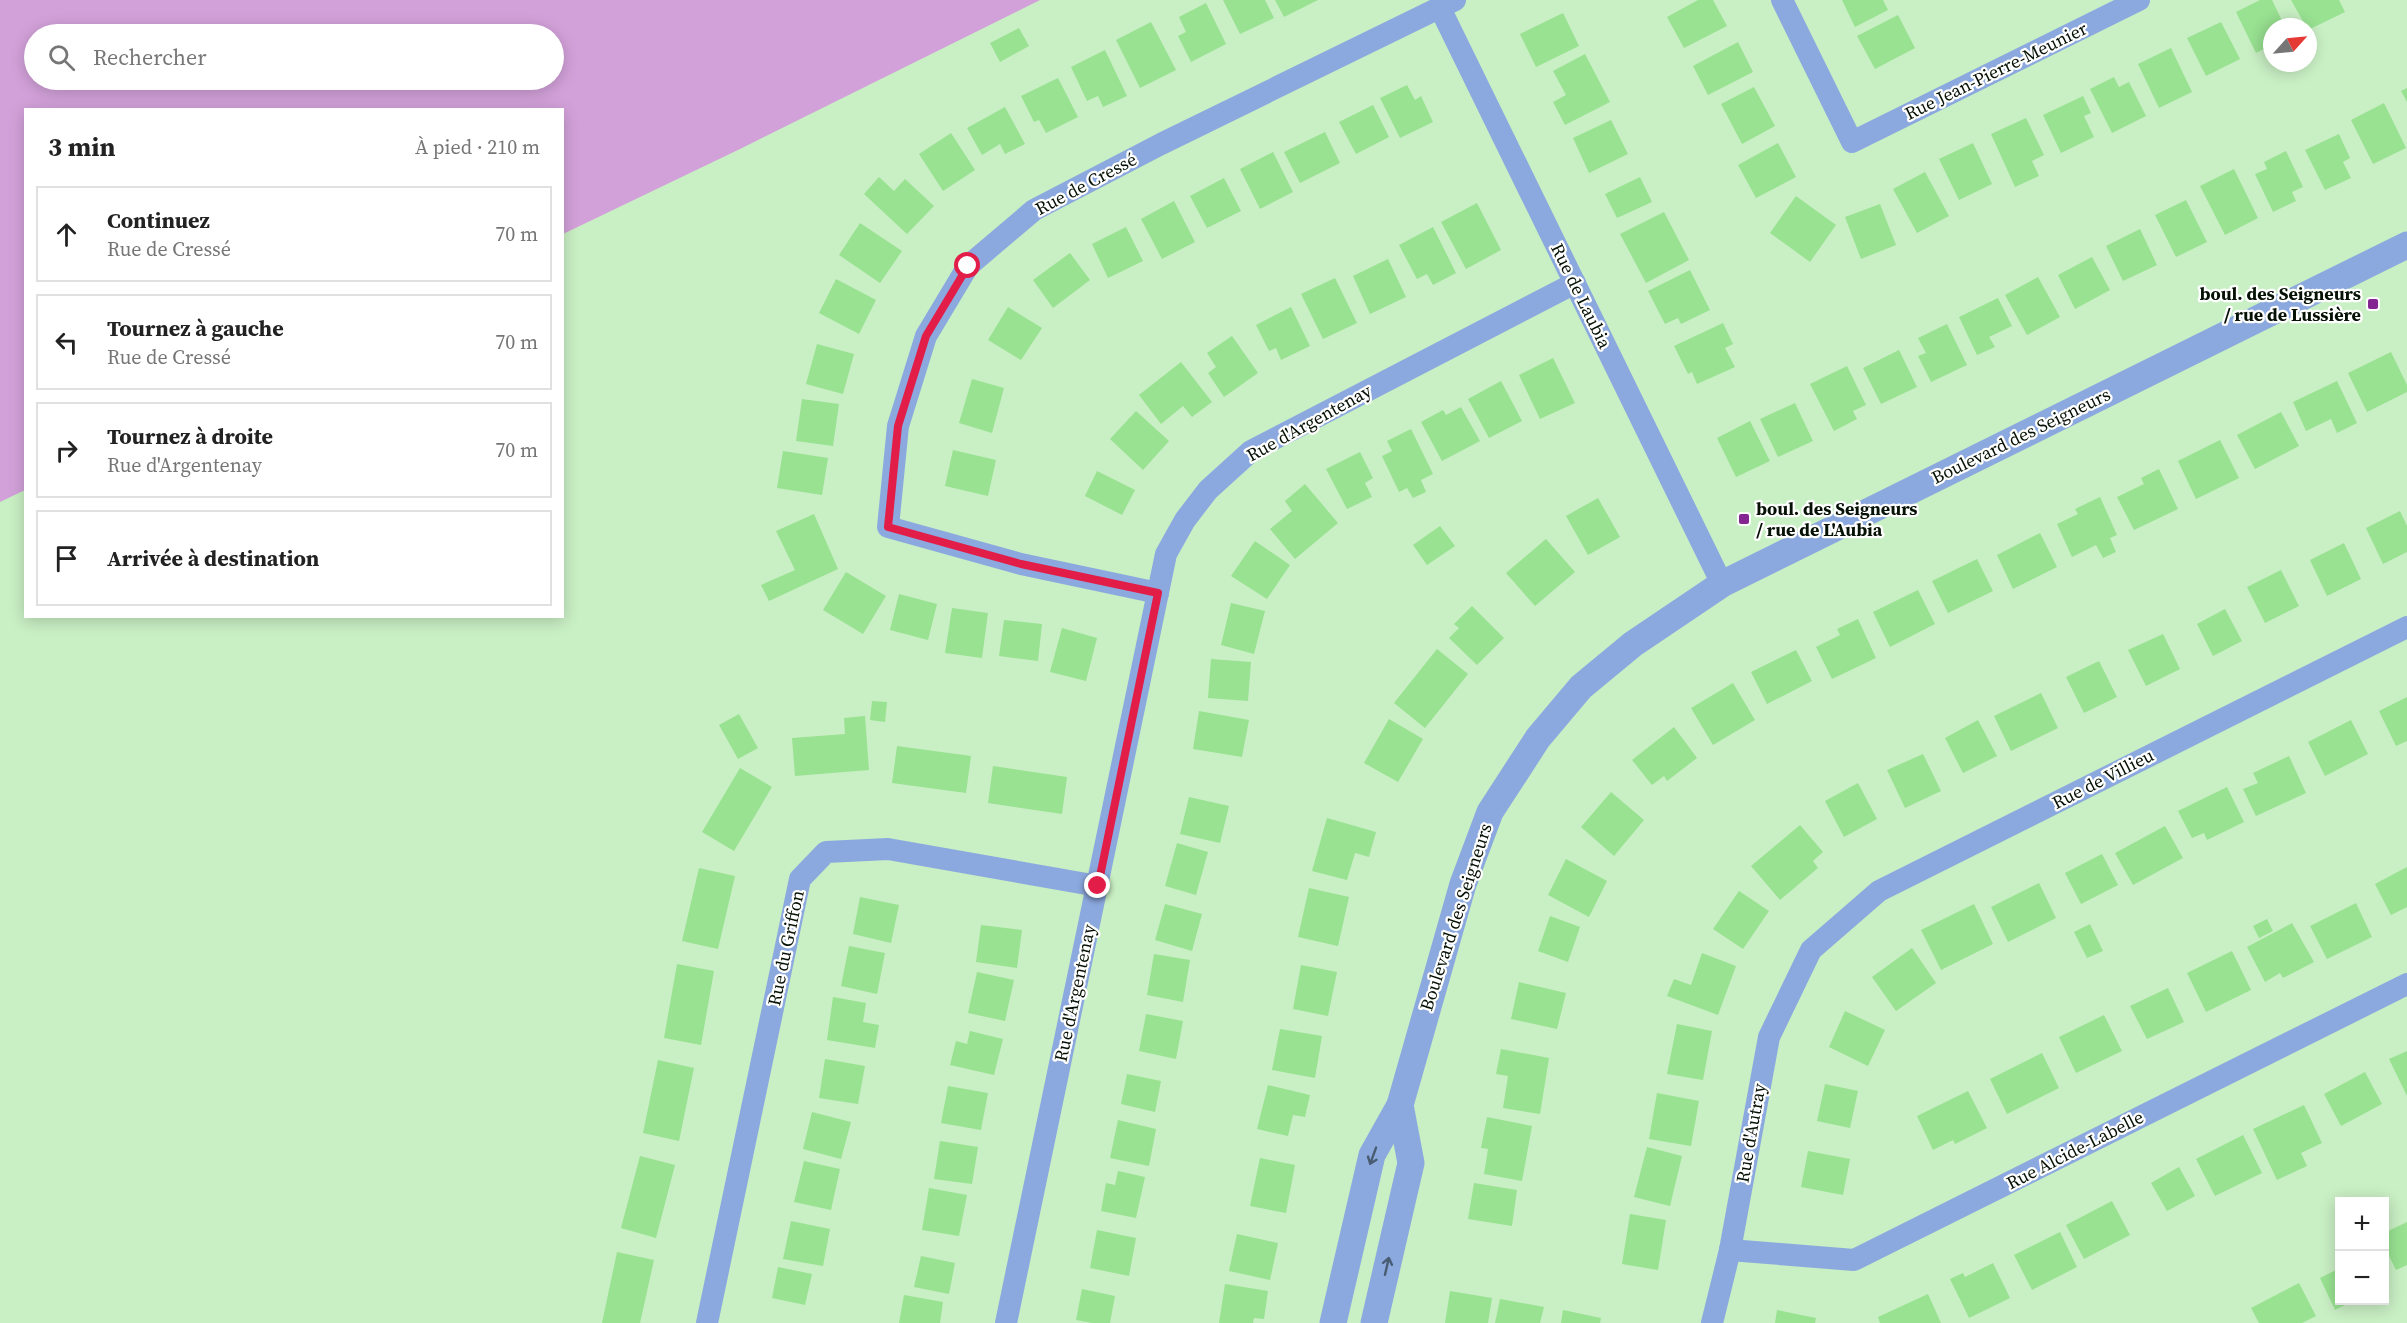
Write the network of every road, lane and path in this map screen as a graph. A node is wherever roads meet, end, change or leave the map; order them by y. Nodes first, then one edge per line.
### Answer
1 (1782, 0) edge
2 (2128, 2) edge
3 (1448, 4) edge
4 (2406, 248) edge
5 (1575, 283) junction
6 (1722, 584) junction
7 (1158, 593) junction
8 (2407, 627) edge
9 (1098, 886) junction
10 (1811, 950) joint
11 (2407, 984) edge
12 (1400, 1105) junction
13 (1730, 1250) junction
14 (707, 1323) edge
15 (1006, 1323) edge
16 (1333, 1323) edge
17 (1374, 1323) edge
18 (1712, 1323) edge

1 - 2 street, Rue Jean-Pierre-Meunier
3 - 5 street, Rue de Laubia
3 - 7 street, Rue de Cressé
4 - 6 street, Boulevard des Seigneurs
5 - 6 street, Rue de Laubia
5 - 7 street, Rue d'Argentenay
6 - 12 street, Boulevard des Seigneurs
7 - 9 street, Rue d'Argentenay
8 - 10 street, Rue de Villieu
9 - 14 street, Rue du Griffon
9 - 15 street, Rue d'Argentenay
10 - 13 street, Rue d'Autray
11 - 13 street, Rue Alcide-Labelle
12 -> 16 street, Boulevard des Seigneurs
17 -> 12 street, Boulevard des Seigneurs
13 - 18 street, Rue d'Autray

